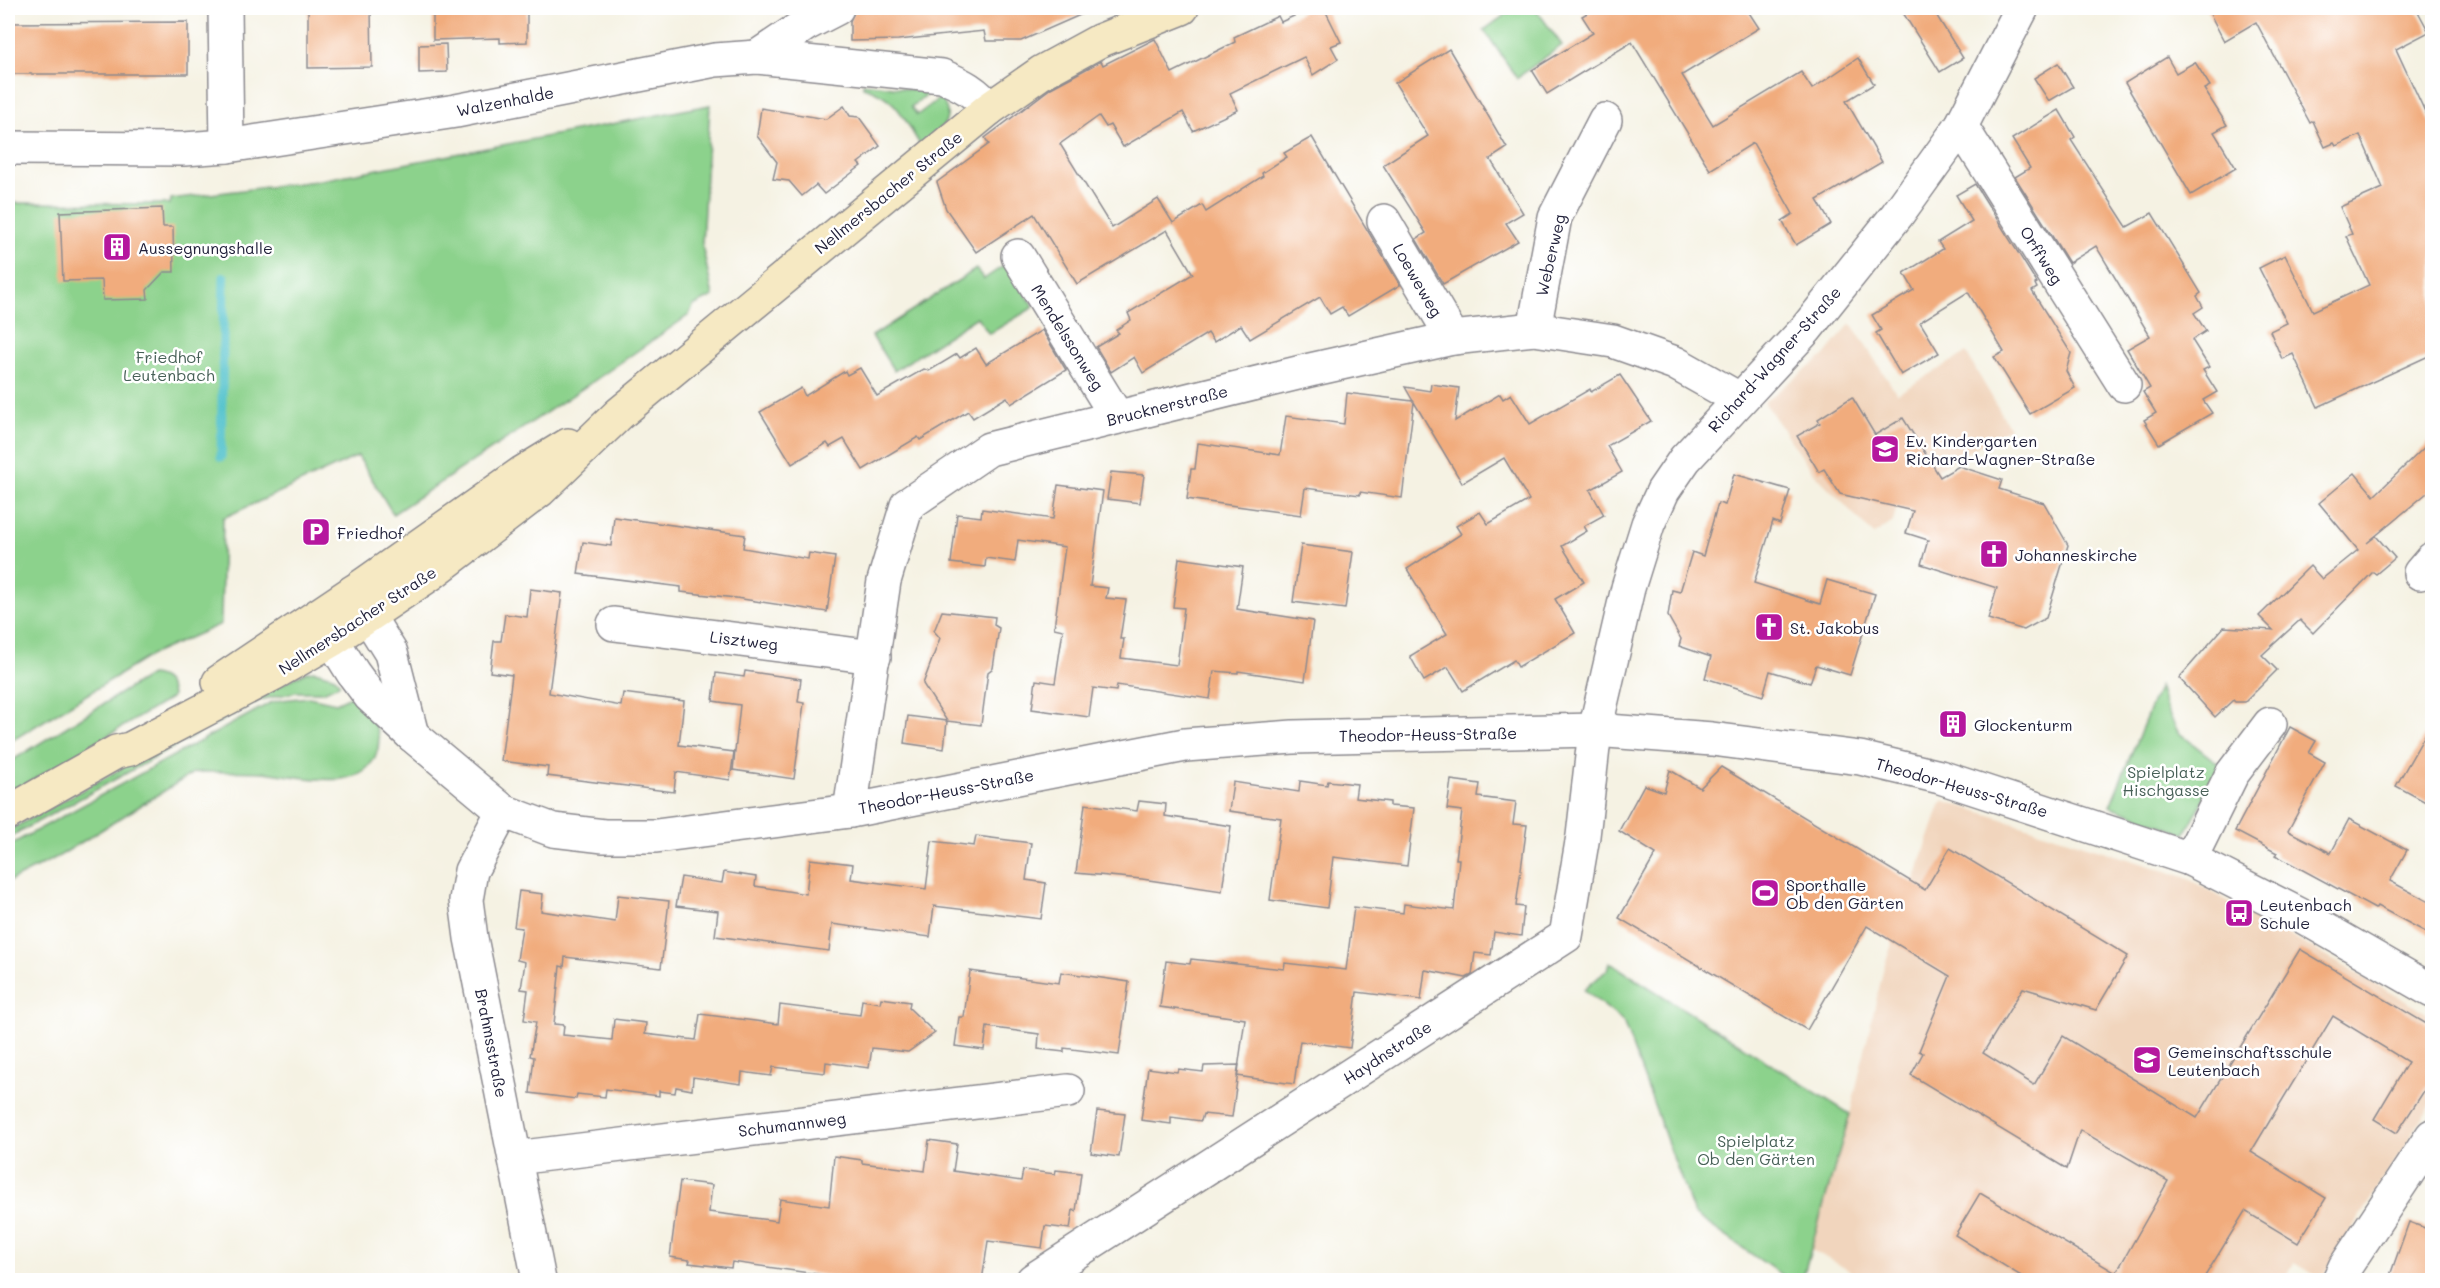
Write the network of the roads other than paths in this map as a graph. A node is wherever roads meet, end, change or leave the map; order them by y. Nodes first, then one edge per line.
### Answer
1 (225, 8) edge
2 (837, 8) edge
3 (1182, 8) edge
4 (2020, 12) edge
5 (757, 57) junction
6 (989, 109) junction
7 (1605, 120) dead end
8 (1961, 126) junction
9 (227, 146) junction
10 (8, 148) edge
11 (1384, 222) dead end
12 (1018, 256) dead end
13 (1534, 329) junction
14 (1453, 338) junction
15 (2124, 385) dead end
16 (1739, 399) junction
17 (1117, 417) junction
18 (361, 604) junction
19 (614, 624) dead end
20 (325, 627) junction
21 (874, 657) junction
22 (2270, 724) dead end
23 (1595, 730) junction
24 (412, 735) junction
25 (850, 811) junction
26 (502, 812) junction
27 (8, 813) edge
28 (2190, 859) junction
29 (2433, 991) edge
30 (1068, 1091) dead end
31 (2433, 1136) edge
32 (515, 1158) junction
33 (539, 1281) edge
34 (1033, 1281) edge
35 (2339, 1281) edge

1 - 9 street
2 - 5 street
3 - 6 street, Nellmersbacher Straße
4 - 8 street, Richard-Wagner-Straße
5 - 6 street, Walzenhalde
5 - 9 street, Walzenhalde
6 - 18 street, Nellmersbacher Straße
7 - 13 street, Weberweg
8 - 15 street, Orffweg
8 - 16 street, Richard-Wagner-Straße
9 - 10 street, Walzenhalde
11 - 14 street, Loeweweg
12 - 17 street, Mendelssonweg
13 - 14 street, Brucknerstraße
13 - 16 street, Brucknerstraße
14 - 17 street, Brucknerstraße
16 - 23 street, Richard-Wagner-Straße
17 - 21 street, Brucknerstraße
18 - 20 street, Nellmersbacher Straße
18 - 24 street
19 - 21 street, Lisztweg
20 - 24 street, Theodor-Heuss-Straße
20 - 27 street, Nellmersbacher Straße
21 - 25 street, Brucknerstraße
22 - 28 street
23 - 25 street, Theodor-Heuss-Straße
23 - 28 street, Theodor-Heuss-Straße
23 - 34 street, Haydnstraße
24 - 26 street, Theodor-Heuss-Straße
25 - 26 street, Theodor-Heuss-Straße
26 - 32 street, Brahmsstraße
28 - 29 street, Theodor-Heuss-Straße
30 - 32 street, Schumannweg
31 - 35 street
32 - 33 street, Brahmsstraße

